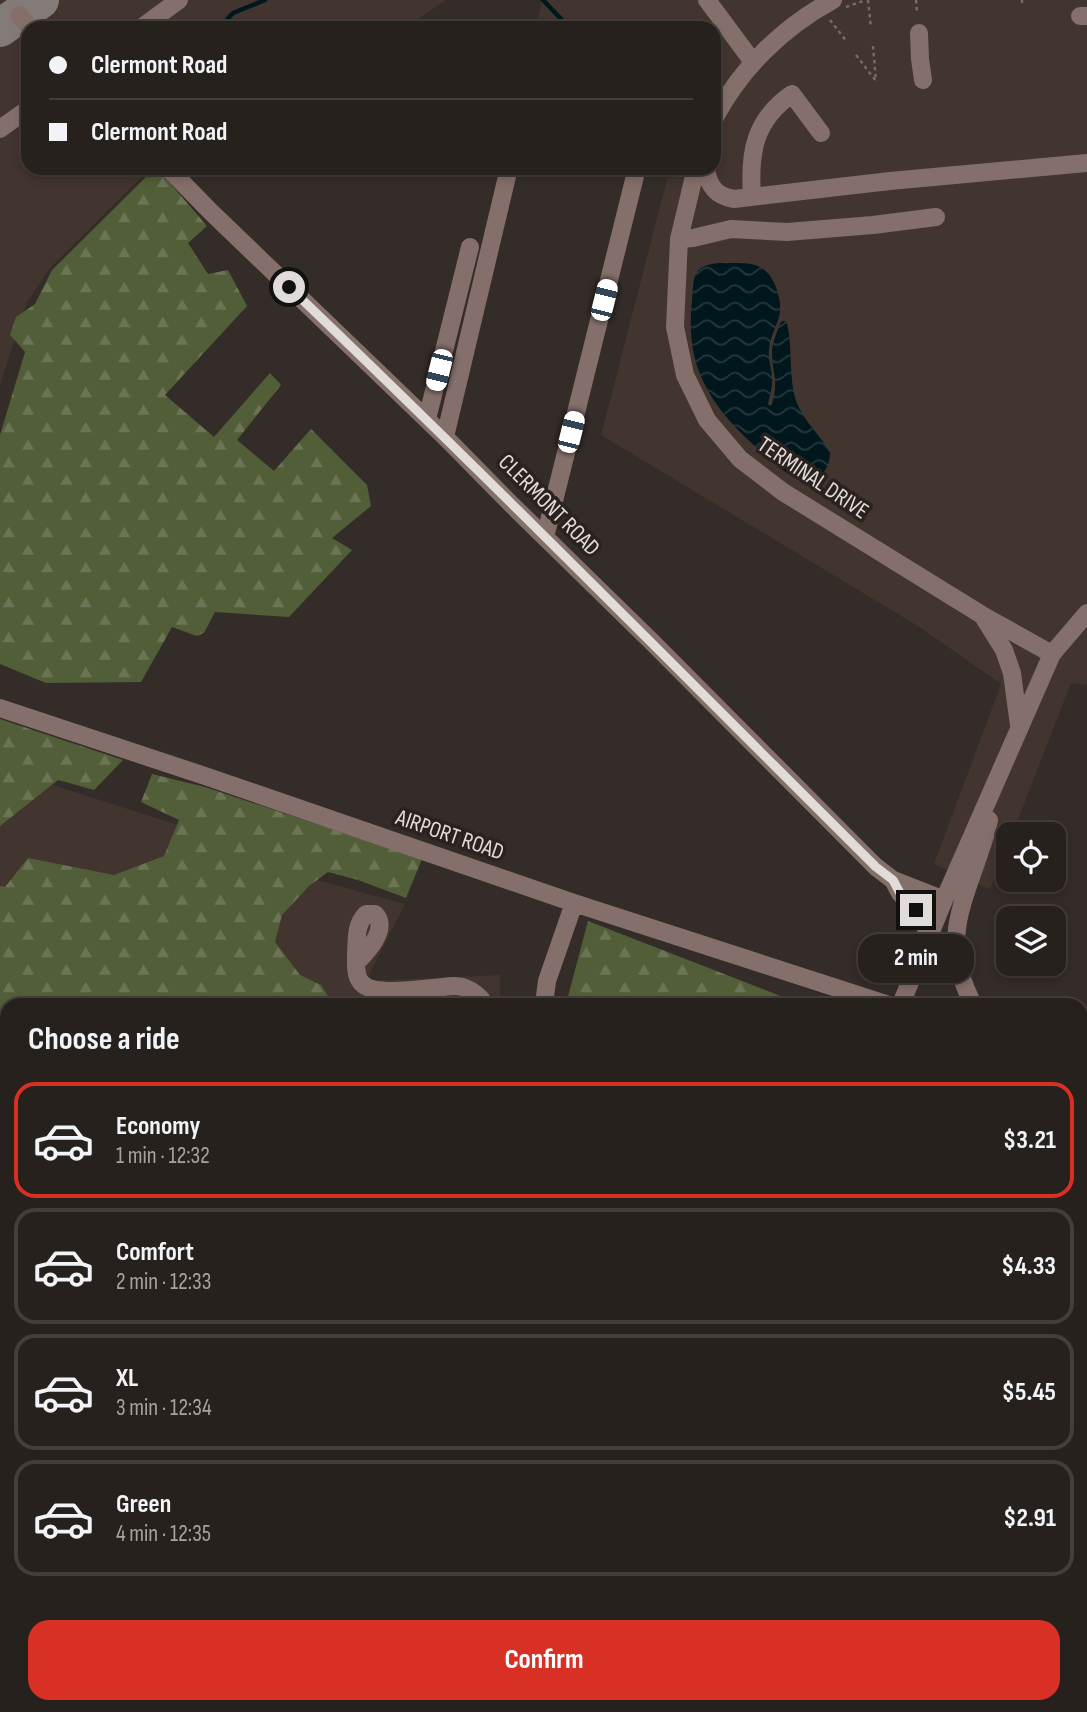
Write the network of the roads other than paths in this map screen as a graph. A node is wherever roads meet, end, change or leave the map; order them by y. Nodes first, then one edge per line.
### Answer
1 (179, 0) edge
2 (707, 0) edge
3 (834, 0) edge
4 (150, 21) edge
5 (919, 33) dead end
6 (753, 62) junction
7 (923, 80) dead end
8 (721, 105) edge
9 (21, 114) edge
10 (0, 129) edge
11 (821, 134) dead end
12 (1087, 163) edge
13 (175, 175) edge
14 (507, 175) edge
15 (635, 175) edge
16 (694, 175) edge
17 (707, 175) edge
18 (752, 196) junction
19 (936, 217) dead end
20 (679, 239) junction
21 (470, 247) dead end
22 (427, 419) junction
23 (445, 437) junction
24 (545, 537) junction
25 (1087, 613) edge
26 (982, 615) junction
27 (1052, 654) junction
28 (0, 708) edge
29 (1019, 727) junction
30 (989, 796) junction
31 (893, 880) junction
32 (944, 900) junction
33 (574, 903) junction
34 (929, 937) junction
35 (356, 963) dead end
36 (481, 998) edge
37 (545, 998) edge
38 (855, 998) edge
39 (904, 998) edge
40 (970, 998) edge

1 - 4 street
2 - 6 street
3 - 6 street
5 - 7 street
6 - 8 street
9 - 10 street
11 - 18 street
12 - 18 street
13 - 22 street, CLERMONT ROAD
14 - 23 street
15 - 24 street
16 - 20 street, TERMINAL DRIVE
17 - 18 street
19 - 20 street
20 - 26 street, TERMINAL DRIVE
21 - 22 street
22 - 23 street, CLERMONT ROAD
23 - 24 street, CLERMONT ROAD
24 - 31 street, CLERMONT ROAD
25 - 27 street
26 - 27 street, TERMINAL DRIVE
26 - 29 street
27 - 29 street
28 - 33 street, AIRPORT ROAD
29 - 30 street
30 - 32 street
30 - 40 street
31 - 32 street, CLERMONT ROAD
31 - 34 street, CLERMONT ROAD
32 - 34 street
33 - 37 street
33 - 38 street, AIRPORT ROAD
34 - 39 street
35 - 36 street

